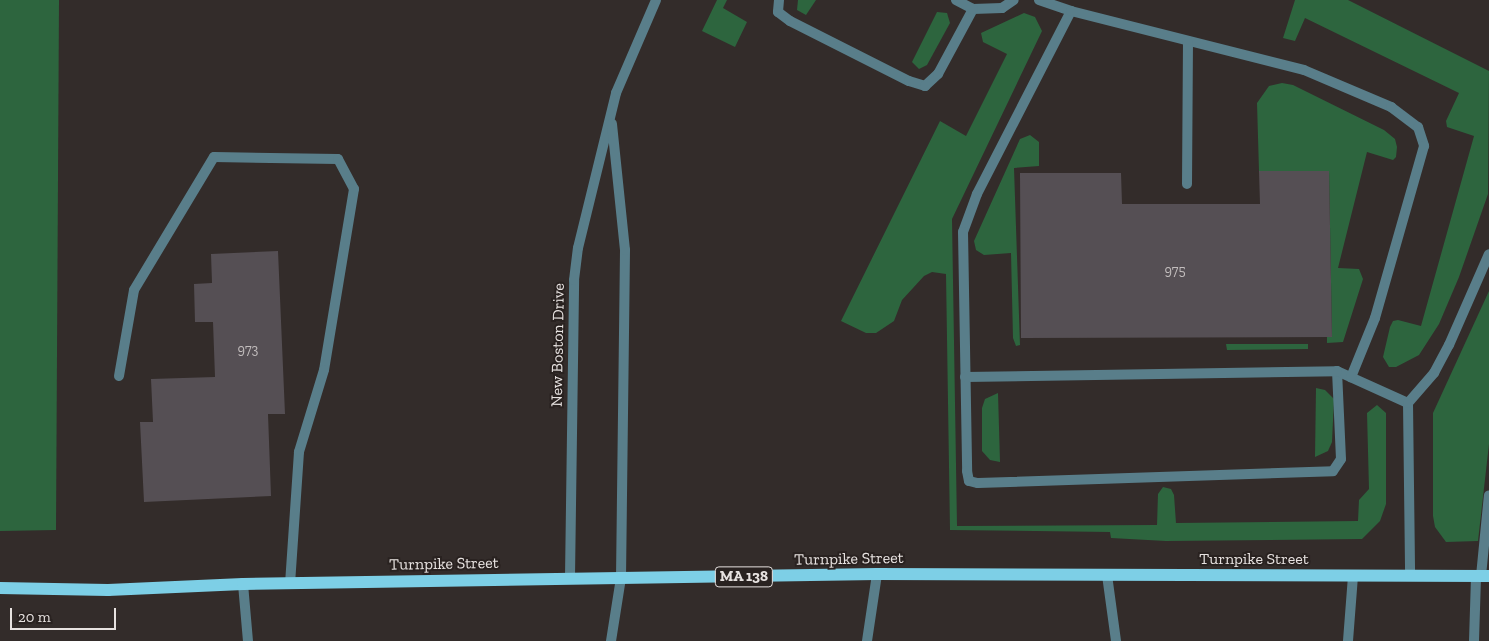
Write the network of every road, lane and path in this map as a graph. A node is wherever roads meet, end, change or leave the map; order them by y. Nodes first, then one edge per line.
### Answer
1 (656, 0) edge
2 (779, 0) edge
3 (956, 0) edge
4 (1014, 0) edge
5 (1039, 0) edge
6 (973, 9) junction
7 (1071, 11) junction
8 (1188, 41) junction
9 (611, 118) junction
10 (1188, 184) dead end
11 (1489, 254) edge
12 (1337, 371) junction
13 (119, 376) dead end
14 (965, 377) junction
15 (1351, 377) junction
16 (1408, 403) junction
17 (1489, 495) edge
18 (877, 574) junction
19 (1107, 575) junction
20 (1353, 576) junction
21 (1410, 576) junction
22 (1482, 576) edge
23 (570, 578) junction
24 (621, 578) junction
25 (243, 584) junction
26 (290, 584) junction
27 (0, 588) edge
28 (248, 641) edge
29 (611, 641) edge
30 (867, 641) edge
31 (1116, 641) edge
32 (1348, 641) edge
33 (1474, 641) edge

1 - 9 street, New Boston Drive
2 - 6 street
3 - 6 street
4 - 6 street
5 - 7 street
7 - 8 street
7 - 14 street
8 - 10 street
8 - 15 street
9 - 23 street, New Boston Drive
9 - 24 street, New Boston Drive
11 - 16 street
12 - 14 street
12 - 14 street
12 - 15 street
13 - 26 street
15 - 16 street
16 - 21 street
17 - 22 street
18 - 19 main road, Turnpike Street / MA 138
18 - 24 main road, Turnpike Street / MA 138
18 - 30 street
19 - 20 main road, Turnpike Street / MA 138
19 - 31 street
20 - 21 main road, Turnpike Street / MA 138
20 - 32 street
21 - 22 main road, Turnpike Street / MA 138
22 - 33 street
23 - 24 main road, Turnpike Street / MA 138
23 - 26 main road, Turnpike Street / MA 138
24 - 29 street, New Boston Drive
25 - 26 main road, Turnpike Street / MA 138
25 - 27 main road, Turnpike Street / MA 138
25 - 28 street

